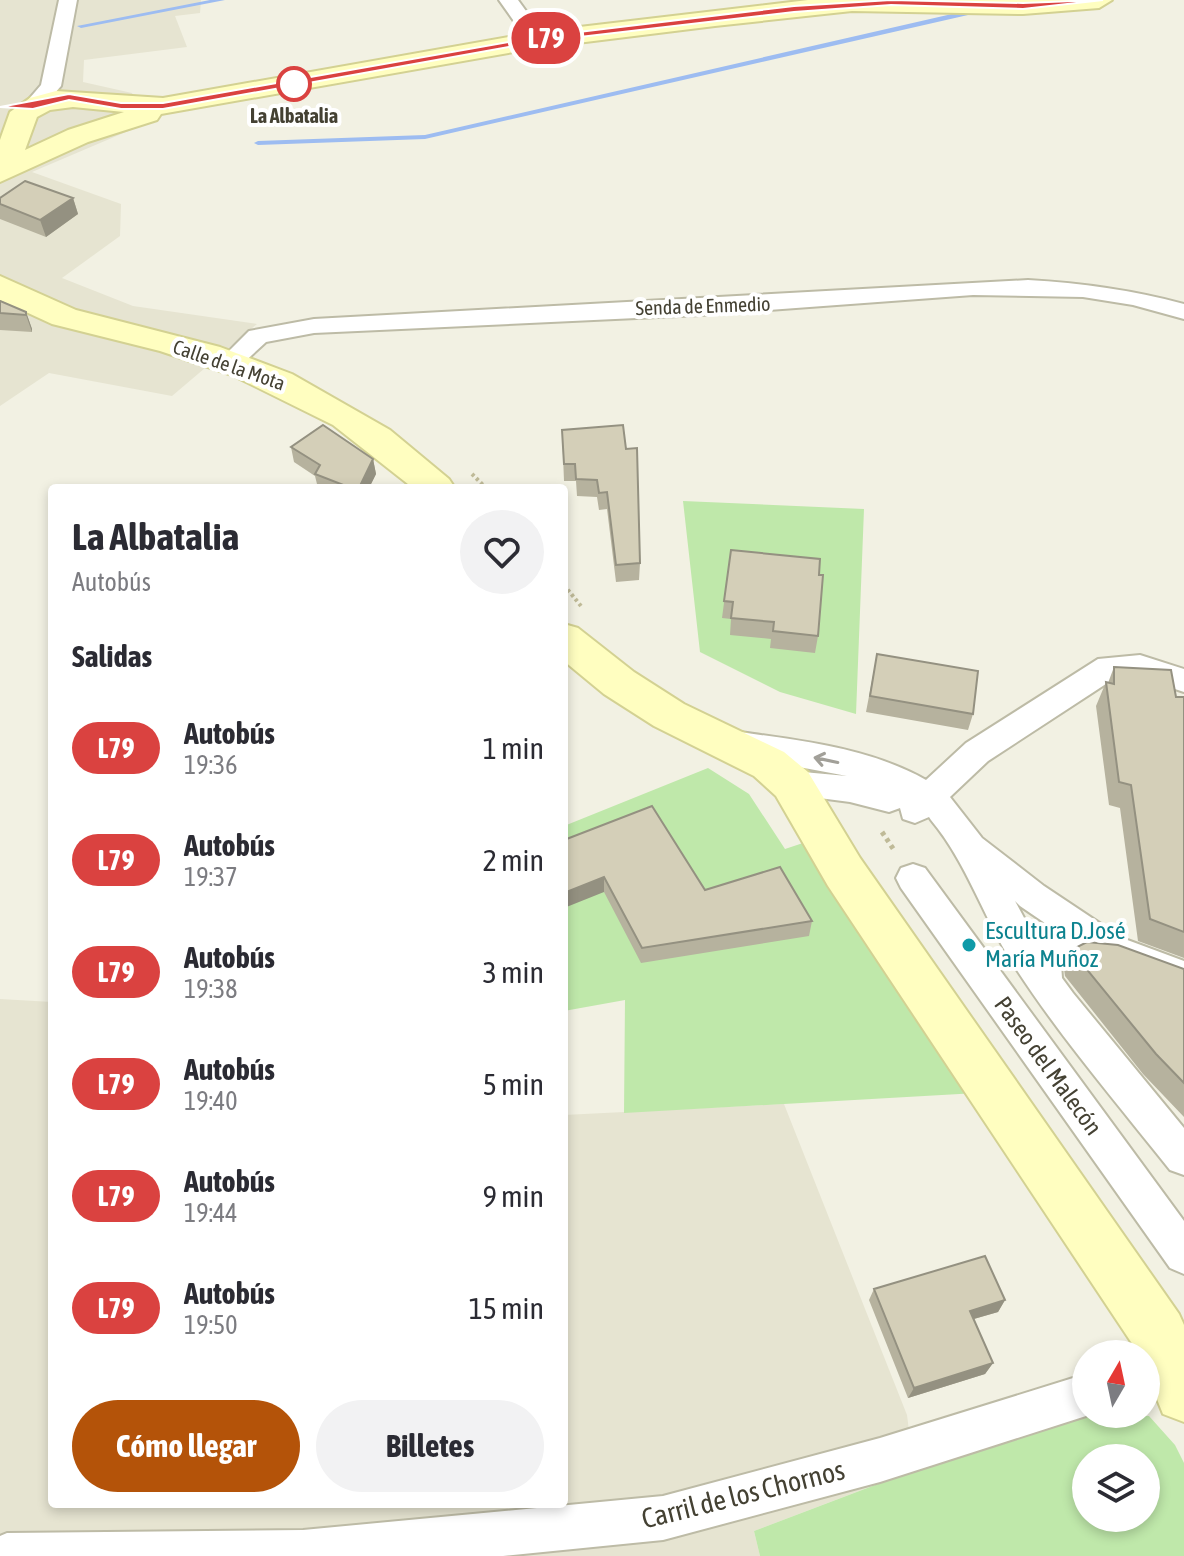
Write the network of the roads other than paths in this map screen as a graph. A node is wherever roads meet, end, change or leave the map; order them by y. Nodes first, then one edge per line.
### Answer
1 (68, 0) edge
2 (508, 0) edge
3 (1099, 0) edge
4 (940, 1) edge
5 (537, 40) junction
6 (54, 72) junction
7 (88, 99) junction
8 (184, 104) junction
9 (13, 112) edge
10 (84, 134) junction
11 (0, 165) edge
12 (0, 173) edge
13 (0, 286) edge
14 (1184, 312) edge
15 (230, 362) junction
16 (431, 484) edge
17 (577, 628) edge
18 (1184, 681) edge
19 (725, 741) junction
20 (792, 784) junction
21 (922, 804) junction
22 (962, 837) junction
23 (913, 878) dead end
24 (1110, 949) junction
25 (1184, 977) edge
26 (1045, 983) junction
27 (1184, 1157) edge
28 (1184, 1254) edge
29 (1168, 1379) edge
30 (1072, 1399) edge
31 (7, 1556) edge

1 - 6 street
2 - 5 street
3 - 4 main road
4 - 5 main road
5 - 8 main road
6 - 7 street
6 - 9 street
7 - 8 main road
7 - 9 main road
7 - 10 main road
8 - 10 main road
9 - 10 main road
9 - 11 main road
10 - 12 main road
13 - 15 main road, Calle de la Mota
14 - 15 street, Senda de Enmedio
15 - 16 main road, Calle de la Mota
17 - 19 main road
18 - 21 street
19 - 20 main road
21 -> 19 street
20 - 21 street
20 - 29 main road
21 - 22 street
22 - 24 street
22 - 26 street
23 - 28 street, Paseo del Malecón
24 - 25 street
24 - 26 street
26 - 27 street
30 - 31 street, Carril de los Chornos

